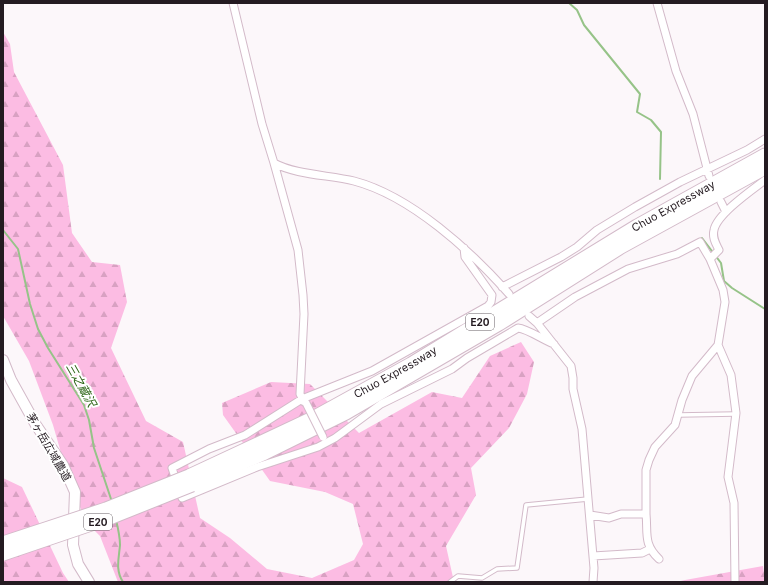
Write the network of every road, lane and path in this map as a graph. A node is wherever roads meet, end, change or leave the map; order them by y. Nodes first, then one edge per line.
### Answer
1 (233, 3) edge
2 (657, 3) edge
3 (765, 139) edge
4 (765, 155) edge
5 (274, 163) junction
6 (765, 168) edge
7 (708, 173) junction
8 (765, 180) edge
9 (721, 202) dead end
10 (726, 212) junction
11 (464, 248) junction
12 (710, 259) junction
13 (502, 287) junction
14 (509, 294) dead end
15 (529, 316) dead end
16 (537, 323) junction
17 (554, 344) junction
18 (718, 345) junction
19 (3, 360) edge
20 (304, 401) junction
21 (736, 414) junction
22 (678, 415) junction
23 (324, 439) junction
24 (190, 480) junction
25 (588, 498) junction
26 (646, 514) junction
27 (590, 515) junction
28 (3, 543) edge
29 (650, 549) junction
30 (3, 554) edge
31 (593, 556) junction
32 (659, 559) dead end
33 (89, 582) edge
34 (450, 582) edge
35 (593, 582) edge
36 (736, 582) edge

1 - 5 street
2 - 7 street
3 - 7 street
4 - 24 highway, Chuo Expressway / E20
5 - 11 street
5 - 20 street
6 - 24 highway, Chuo Expressway / E20
7 - 13 street
8 - 10 street
9 - 10 street
10 - 12 street
11 - 13 street
11 - 20 street
12 - 16 street
12 - 18 street
13 - 14 street
15 - 16 street
16 - 17 street
17 - 23 street
17 - 25 street
18 - 21 street
18 - 22 street
19 - 33 main road, 茅ヶ岳広域農道
20 - 23 street, bridge
20 - 23 street
21 - 22 lane
21 - 36 street
22 - 26 street
24 - 28 highway, Chuo Expressway / E20, bridge
24 - 30 highway, Chuo Expressway / E20, bridge
25 - 27 street
25 - 34 lane
26 - 27 street
26 - 29 street
27 - 31 street
29 - 31 street
29 - 32 street
31 - 35 street

